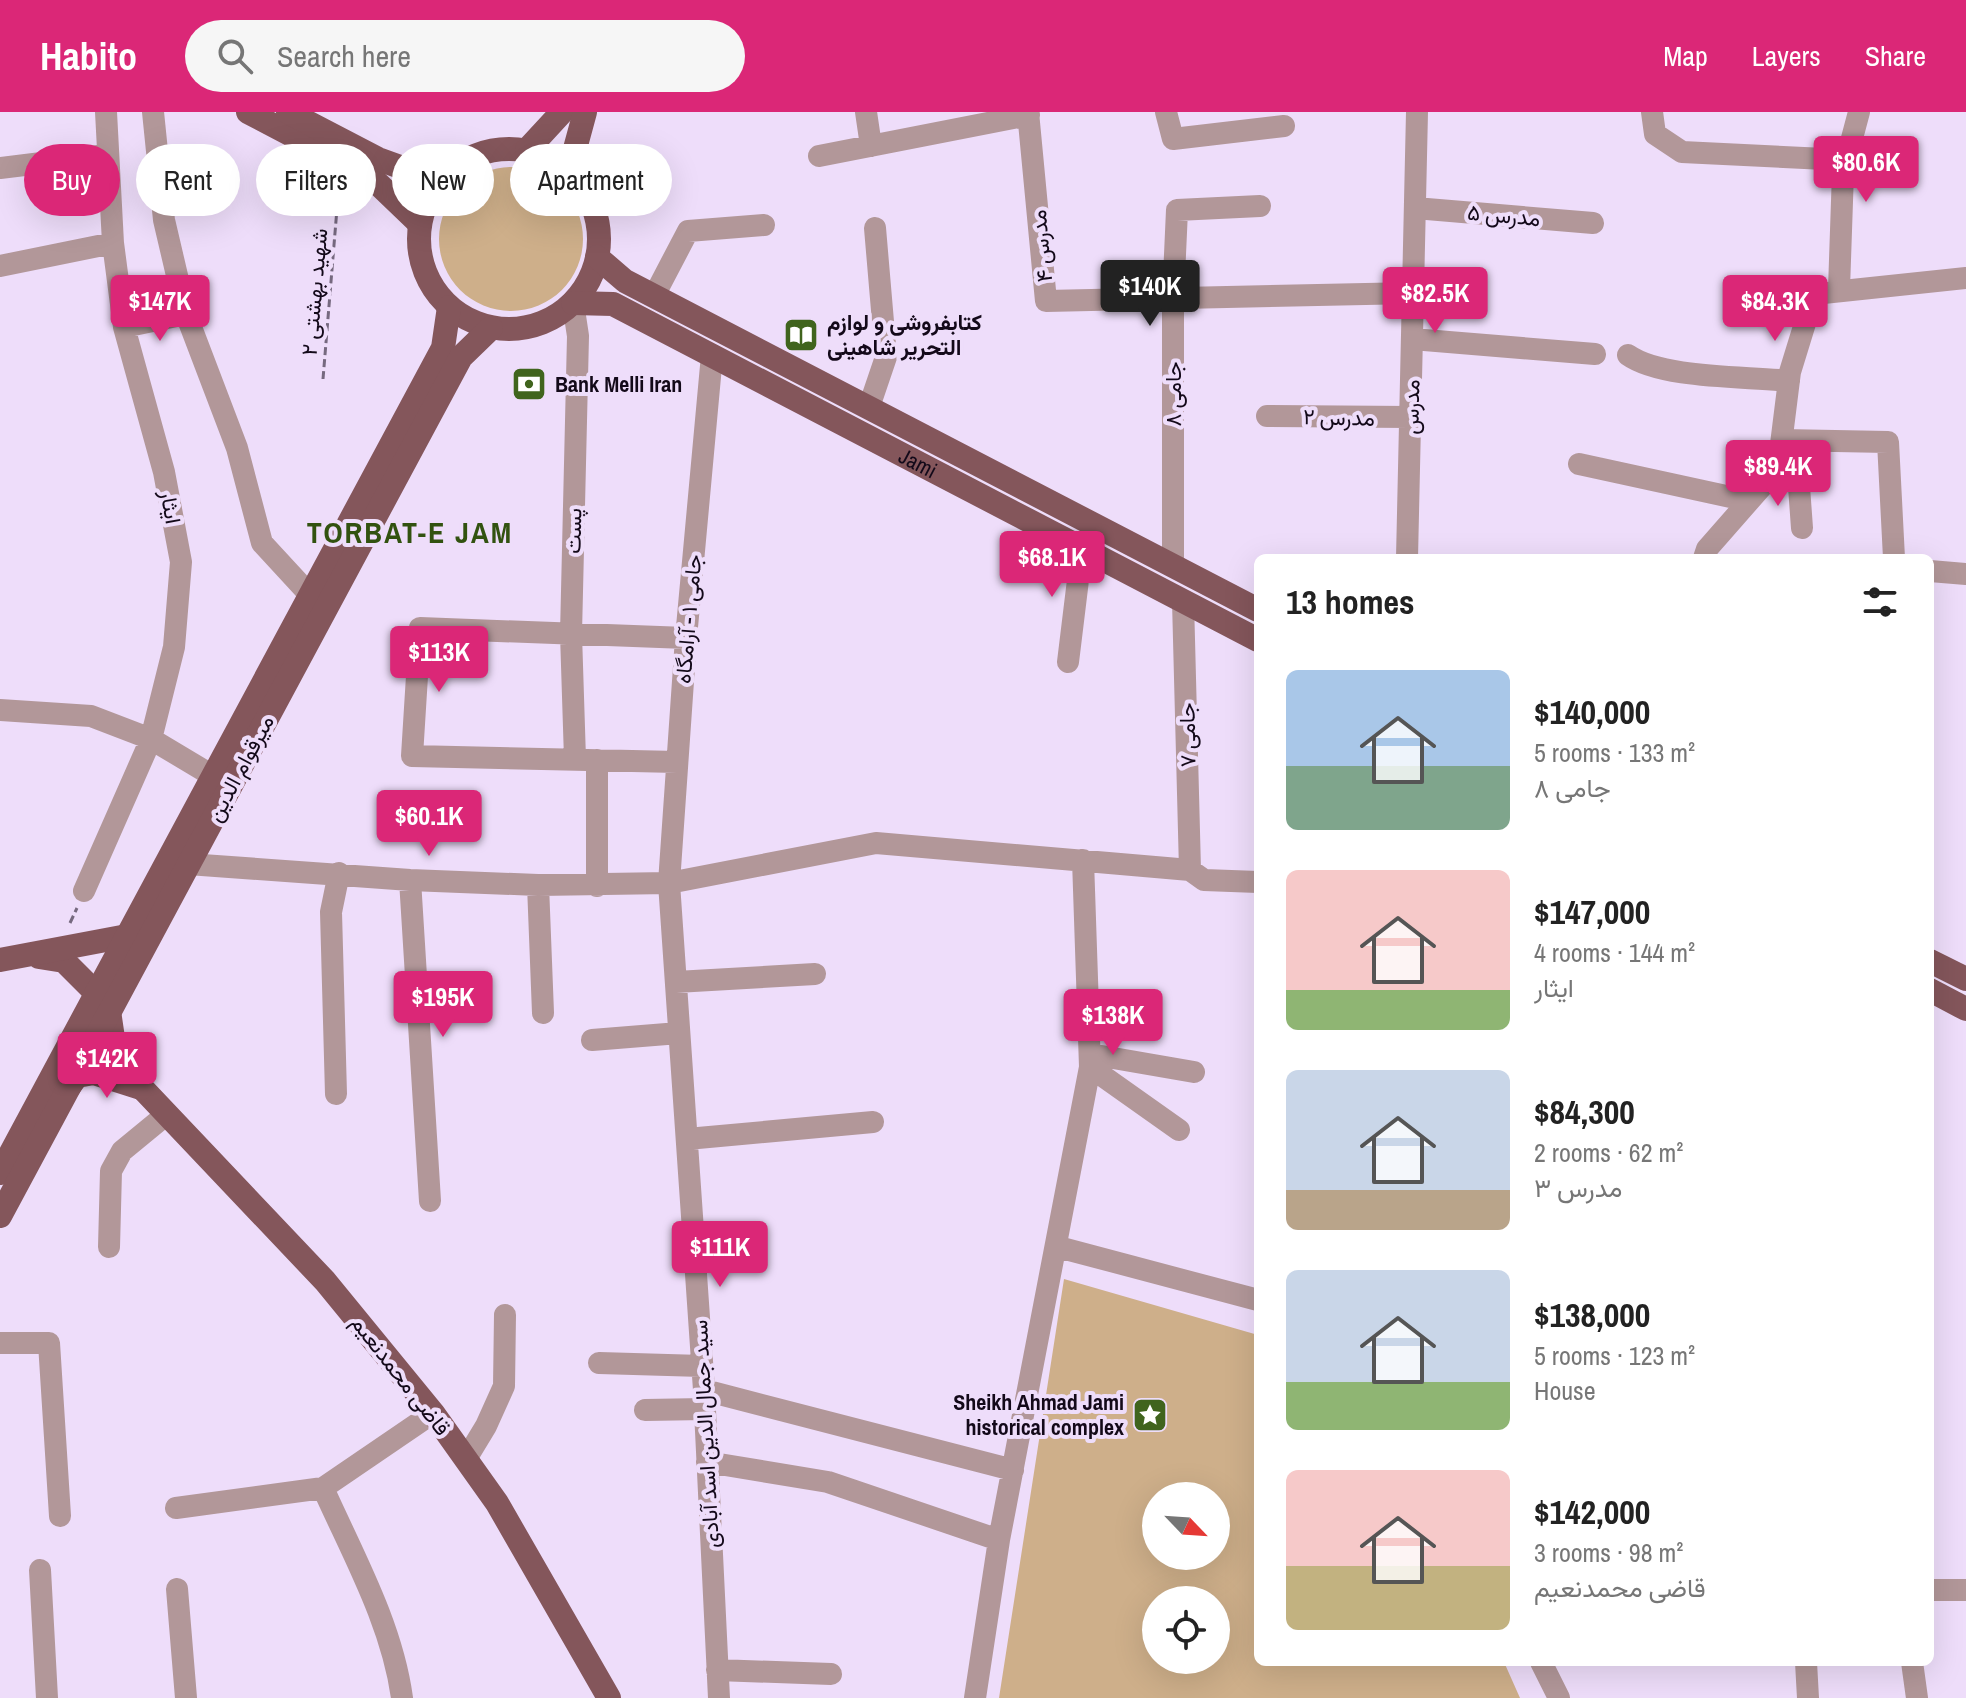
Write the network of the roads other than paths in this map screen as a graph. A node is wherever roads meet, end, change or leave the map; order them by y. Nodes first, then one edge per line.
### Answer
1 (106, 112) edge
2 (153, 112) edge
3 (248, 112) edge
4 (288, 112) edge
5 (562, 112) edge
6 (585, 112) edge
7 (866, 112) edge
8 (1166, 112) edge
9 (1417, 112) edge
10 (1652, 112) edge
11 (1859, 112) edge
12 (1028, 113) edge
13 (1284, 126) dead end
14 (106, 144) edge
15 (533, 144) edge
16 (576, 144) edge
17 (871, 146) junction
18 (819, 156) dead end
19 (1846, 160) junction
20 (392, 164) edge
21 (24, 165) edge
22 (0, 168) edge
23 (1260, 206) dead end
24 (1415, 208) junction
25 (111, 216) edge
26 (422, 216) edge
27 (595, 216) edge
28 (1593, 223) dead end
29 (420, 224) junction
30 (764, 225) dead end
31 (875, 228) dead end
32 (113, 243) junction
33 (597, 257) junction
34 (0, 266) edge
35 (1966, 278) edge
36 (1839, 289) junction
37 (1413, 293) junction
38 (654, 296) junction
39 (1173, 299) junction
40 (573, 303) junction
41 (449, 307) junction
42 (186, 314) junction
43 (124, 327) junction
44 (491, 328) junction
45 (1412, 339) junction
46 (1595, 354) dead end
47 (712, 355) junction
48 (1628, 355) dead end
49 (1789, 381) junction
50 (869, 407) junction
51 (1267, 416) dead end
52 (1410, 417) junction
53 (1782, 440) junction
54 (1579, 464) dead end
55 (1778, 468) junction
56 (1749, 501) junction
57 (1802, 528) dead end
58 (1092, 553) junction
59 (1407, 554) edge
60 (1705, 554) edge
61 (1894, 554) edge
62 (1173, 566) junction
63 (1934, 571) edge
64 (1966, 574) edge
65 (310, 595) junction
66 (1183, 601) junction
67 (1254, 608) edge
68 (571, 634) junction
69 (686, 638) junction
70 (1254, 638) edge
71 (1068, 662) dead end
72 (270, 691) junction
73 (0, 710) edge
74 (246, 736) junction
75 (151, 739) junction
76 (586, 760) junction
77 (677, 762) junction
78 (213, 776) junction
79 (1083, 860) junction
80 (188, 864) junction
81 (1190, 870) junction
82 (339, 873) junction
83 (410, 880) junction
84 (1254, 882) edge
85 (669, 883) junction
86 (538, 885) junction
87 (597, 886) junction
88 (84, 891) road end
89 (127, 936) junction
90 (29, 955) junction
91 (0, 960) edge
92 (1934, 963) edge
93 (815, 974) dead end
94 (1966, 979) edge
95 (676, 982) junction
96 (1934, 992) edge
97 (103, 1002) junction
98 (1966, 1009) edge
99 (543, 1013) dead end
100 (679, 1033) junction
101 (592, 1040) dead end
102 (1090, 1061) junction
103 (1194, 1072) dead end
104 (143, 1089) junction
105 (65, 1092) junction
106 (336, 1094) dead end
107 (167, 1114) junction
108 (873, 1122) dead end
109 (1179, 1130) dead end
110 (687, 1139) junction
111 (0, 1173) edge
112 (430, 1201) dead end
113 (0, 1216) edge
114 (109, 1247) dead end
115 (1058, 1247) junction
116 (1254, 1299) edge
117 (505, 1315) dead end
118 (0, 1343) edge
119 (599, 1363) dead end
120 (702, 1366) junction
121 (704, 1399) junction
122 (645, 1410) dead end
123 (433, 1413) junction
124 (466, 1459) junction
125 (707, 1462) junction
126 (1013, 1470) junction
127 (323, 1488) junction
128 (176, 1508) dead end
129 (60, 1516) dead end
130 (999, 1540) junction
131 (40, 1570) dead end
132 (177, 1589) dead end
133 (1934, 1590) edge
134 (1966, 1590) edge
135 (1543, 1666) edge
136 (1806, 1666) edge
137 (1913, 1666) edge
138 (717, 1670) junction
139 (831, 1674) dead end
140 (47, 1698) edge
141 (186, 1698) edge
142 (402, 1698) edge
143 (609, 1698) edge
144 (719, 1698) edge
145 (975, 1698) edge
146 (1559, 1698) edge
147 (1808, 1698) edge
148 (1917, 1698) edge

1 - 14 street, ایثار
2 - 42 street
3 - 29 main road
4 - 20 main road
5 - 15 main road
6 - 16 main road
7 - 17 street
8 - 13 street
9 - 24 street, مدرس
10 - 19 street
11 - 19 street
12 - 17 street
12 - 39 street, مدرس ۴
17 - 18 street
19 - 36 street
21 - 22 street
23 - 39 street, جامی ۸
24 - 28 street, مدرس ۵
24 - 37 street, مدرس
25 - 32 street, ایثار
26 - 29 main road
27 - 33 main road
29 - 41 main road
30 - 38 street
31 - 50 street
32 - 34 street
32 - 43 street, ایثار
33 - 38 main road, Jami
33 - 40 main road
35 - 36 street
36 - 49 street
37 - 39 street, مدرس ۴
37 - 45 street, مدرس
38 - 50 main road, Jami
39 - 62 street, جامی ۸
40 - 44 main road
40 - 47 main road, Jami
40 - 68 street, پست
41 - 44 main road
41 - 65 main road, میرقوام الدین
42 - 43 street
42 - 65 street
43 - 75 street, ایثار
44 - 72 main road, میرقوام الدین
45 - 46 street
45 - 52 street, مدرس
47 - 58 main road, Jami
47 - 69 street, جامی ۱ - آرامگاه
48 - 49 street
49 - 53 street
50 - 62 main road, Jami
51 - 52 street, مدرس ۲
52 - 59 street, مدرس
53 - 55 street
53 - 61 street
54 - 56 street
55 - 56 street
55 - 57 street
56 - 60 street
58 - 66 main road, Jami
58 - 71 street
62 - 67 main road, Jami
63 - 64 street
65 - 72 main road, میرقوام الدین
66 - 70 main road, Jami
66 - 81 street, جامی ۷
68 - 69 street
68 - 76 street, پست
68 - 76 street
69 - 77 street, جامی ۱ - آرامگاه
72 - 74 main road, میرقوام الدین
73 - 75 street
74 - 78 main road, میرقوام الدین
74 - 80 main road, میرقوام الدین
75 - 78 street
75 - 88 street, ایثار
76 - 77 street
76 - 87 street, پست
77 - 85 street, جامی ۱ - آرامگاه
78 - 89 main road, میرقوام الدین
79 - 81 street
79 - 85 street
79 - 102 street
80 - 82 street
80 - 97 main road, میرقوام الدین
81 - 84 street
82 - 83 street
82 - 106 street
83 - 86 street
83 - 112 street
85 - 87 street
85 - 95 street, سید جمال الدین اسد آبادی
86 - 87 street
86 - 99 street
89 - 90 main road
89 - 97 main road, میرقوام الدین
90 - 91 main road
90 - 97 main road
92 - 94 main road
93 - 95 street
95 - 100 street, سید جمال الدین اسد آبادی
96 - 98 main road
97 - 104 main road, قاضی محمدنعیم
97 - 105 main road, میرقوام الدین
97 - 111 main road, میرقوام الدین
100 - 101 street
100 - 110 street, سید جمال الدین اسد آبادی
102 - 103 street
102 - 109 street
102 - 115 street
104 - 105 main road, قاضی محمدنعیم
104 - 107 main road, قاضی محمدنعیم
105 - 113 main road, میرقوام الدین
107 - 114 street
107 - 123 main road, قاضی محمدنعیم
108 - 110 street
110 - 120 street, سید جمال الدین اسد آبادی
115 - 116 street
115 - 126 street
117 - 124 street
118 - 129 street
119 - 120 street
120 - 121 street, سید جمال الدین اسد آبادی
121 - 122 street
121 - 125 street, سید جمال الدین اسد آبادی
121 - 126 street
123 - 124 main road, قاضی محمدنعیم
123 - 127 street
124 - 143 main road, قاضی محمدنعیم
125 - 130 street
125 - 138 street, سید جمال الدین اسد آبادی
126 - 130 street
127 - 128 street
127 - 142 street
130 - 145 street
131 - 140 street
132 - 141 street
133 - 134 street
135 - 146 street
136 - 147 street
137 - 148 street
138 - 139 street
138 - 144 street, سید جمال الدین اسد آبادی

